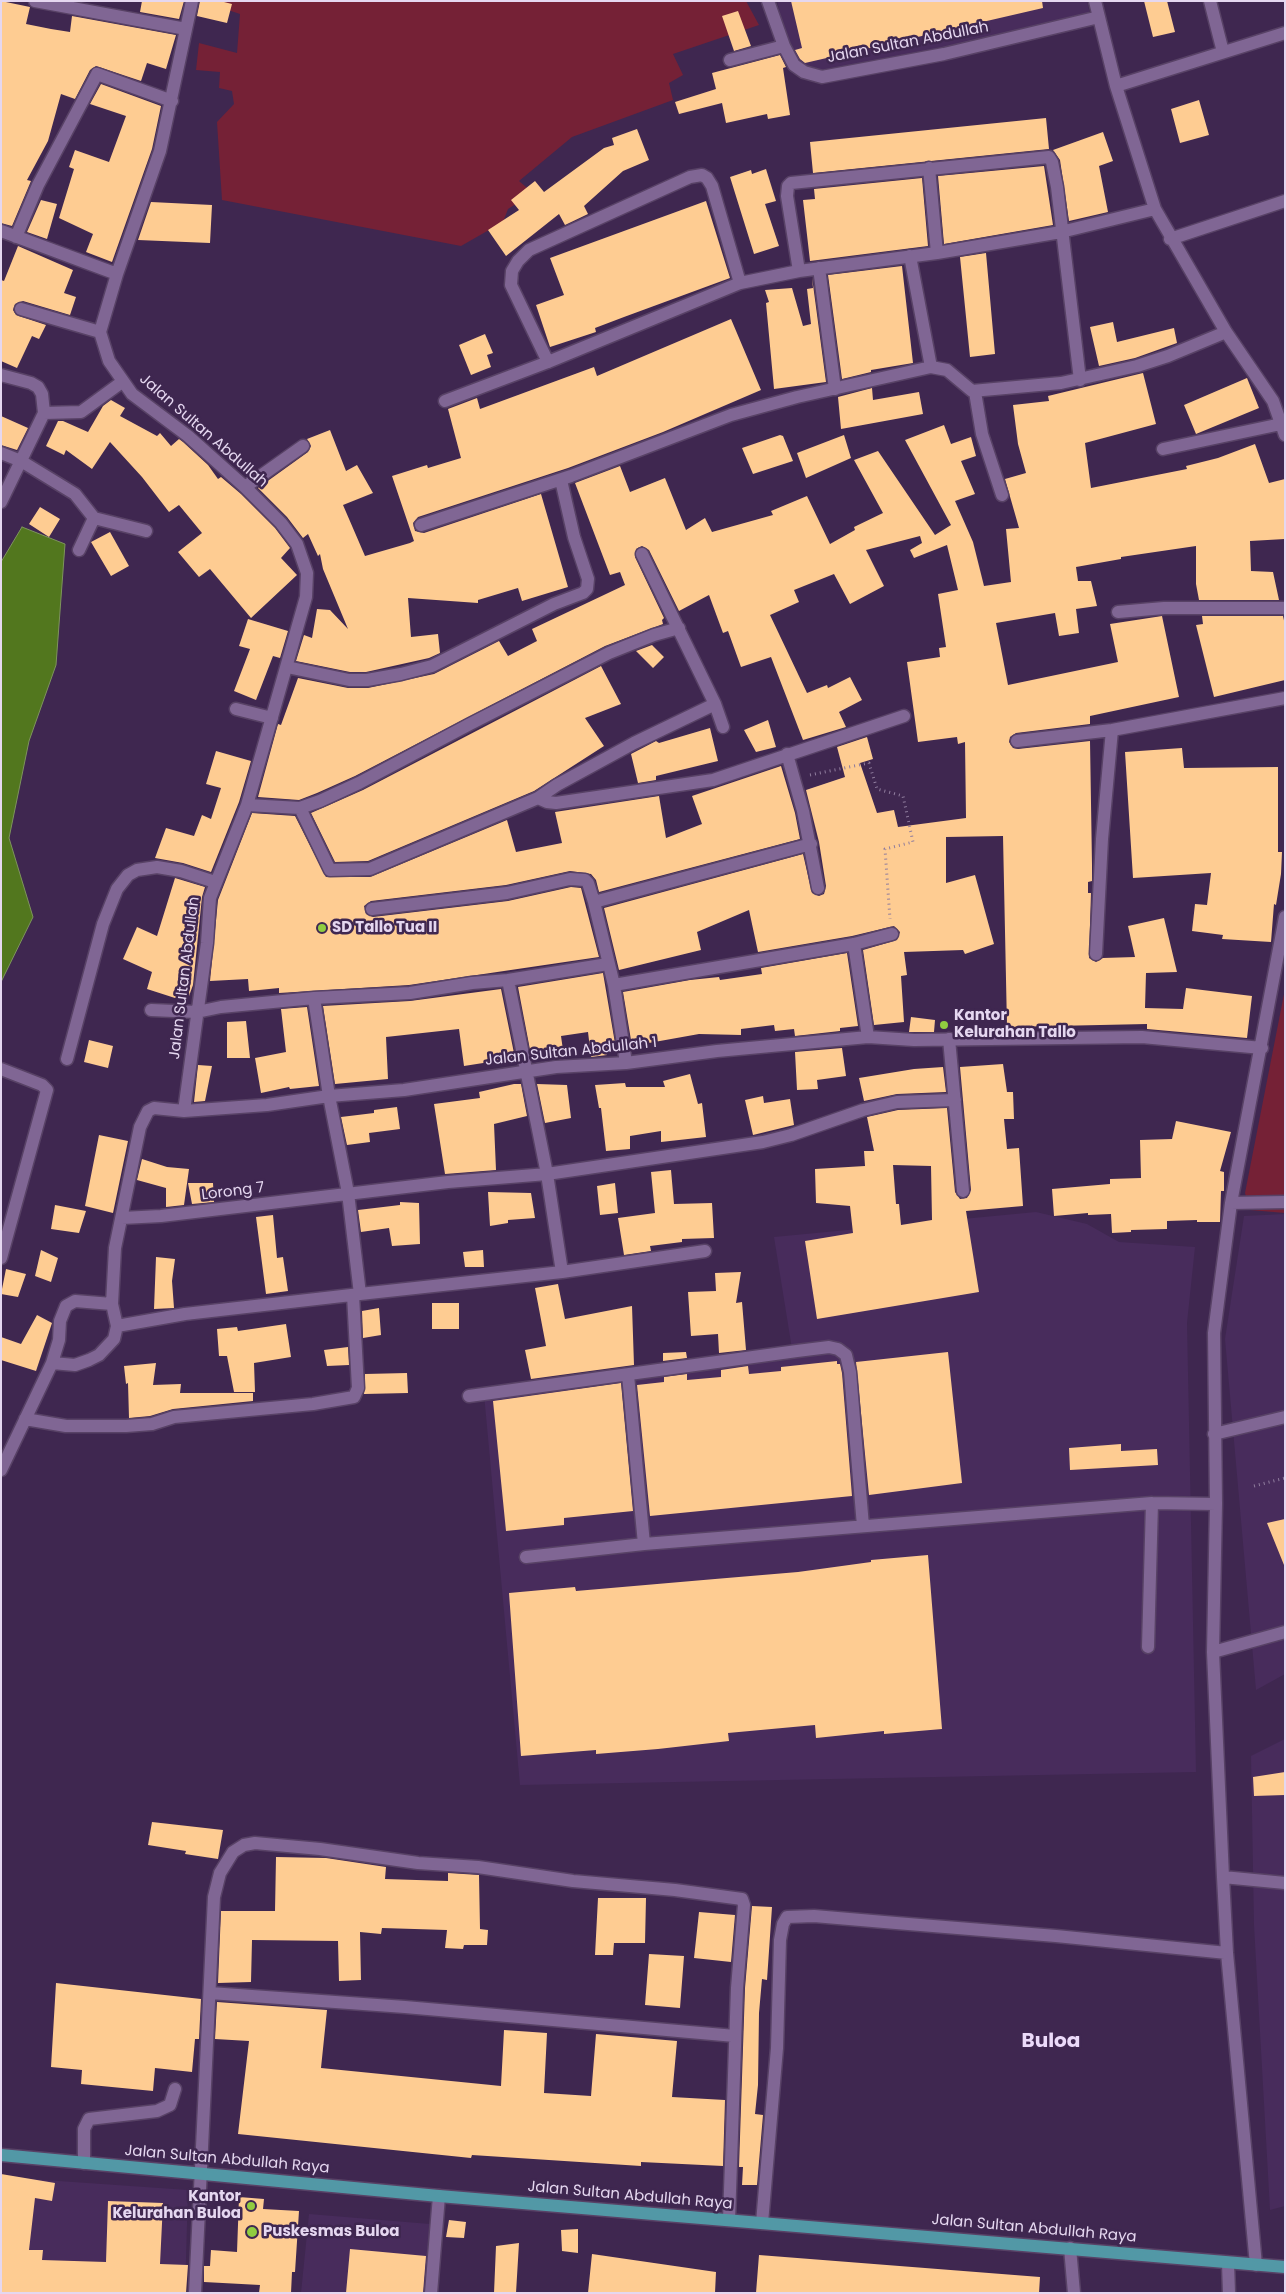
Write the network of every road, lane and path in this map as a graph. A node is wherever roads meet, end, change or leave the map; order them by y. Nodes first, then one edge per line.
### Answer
1 (34, 1) edge
2 (192, 1) edge
3 (768, 1) edge
4 (1095, 1) edge
5 (1210, 1) edge
6 (1099, 18) junction
7 (186, 29) junction
8 (1285, 33) edge
9 (784, 46) junction
10 (1223, 52) junction
11 (730, 60) dead end
12 (1116, 86) junction
13 (172, 101) junction
14 (929, 168) junction
15 (1285, 202) edge
16 (1154, 210) junction
17 (1, 231) edge
18 (1061, 232) junction
19 (16, 236) junction
20 (1170, 239) junction
21 (937, 253) junction
22 (910, 256) junction
23 (819, 268) junction
24 (799, 270) junction
25 (117, 274) junction
26 (740, 283) junction
27 (21, 309) dead end
28 (100, 332) junction
29 (1226, 332) junction
30 (548, 362) junction
31 (932, 367) junction
32 (1, 375) edge
33 (1080, 380) junction
34 (122, 382) junction
35 (835, 389) junction
36 (975, 392) junction
37 (1279, 400) edge
38 (445, 401) dead end
39 (44, 413) junction
40 (1283, 430) edge
41 (302, 446) dead end
42 (1163, 449) dead end
43 (1, 454) edge
44 (21, 461) junction
45 (561, 480) junction
46 (245, 486) junction
47 (1002, 494) dead end
48 (1, 502) edge
49 (94, 518) junction
50 (421, 525) dead end
51 (146, 531) dead end
52 (79, 550) dead end
53 (642, 554) dead end
54 (1285, 608) edge
55 (1118, 612) dead end
56 (679, 628) junction
57 (287, 667) junction
58 (1285, 698) edge
59 (715, 704) junction
60 (236, 709) dead end
61 (904, 716) dead end
62 (272, 718) junction
63 (723, 727) dead end
64 (1112, 730) junction
65 (1017, 741) dead end
66 (786, 754) junction
67 (794, 778) junction
68 (538, 798) junction
69 (247, 805) junction
70 (300, 808) junction
71 (811, 844) junction
72 (215, 882) junction
73 (818, 888) dead end
74 (594, 902) junction
75 (372, 909) dead end
76 (1285, 917) edge
77 (892, 934) joint
78 (854, 944) junction
79 (1096, 954) dead end
80 (608, 964) junction
81 (508, 980) junction
82 (614, 985) junction
83 (314, 998) junction
84 (151, 1010) dead end
85 (197, 1012) junction
86 (868, 1037) junction
87 (949, 1039) junction
88 (1262, 1048) junction
89 (66, 1059) dead end
90 (626, 1063) junction
91 (1, 1069) edge
92 (525, 1071) junction
93 (329, 1096) junction
94 (955, 1100) junction
95 (184, 1111) junction
96 (547, 1174) junction
97 (963, 1190) dead end
98 (348, 1193) junction
99 (1285, 1202) edge
100 (1231, 1203) junction
101 (122, 1218) junction
102 (705, 1251) dead end
103 (1, 1258) edge
104 (562, 1272) junction
105 (356, 1295) junction
106 (112, 1304) junction
107 (117, 1326) junction
108 (52, 1363) junction
109 (628, 1375) junction
110 (470, 1396) dead end
111 (1285, 1417) edge
112 (25, 1419) junction
113 (1214, 1434) junction
114 (1, 1470) edge
115 (1285, 1478) edge
116 (1254, 1486) dead end
117 (1152, 1503) junction
118 (1216, 1504) junction
119 (863, 1526) junction
120 (644, 1544) junction
121 (526, 1557) dead end
122 (1285, 1632) edge
123 (1148, 1647) dead end
124 (1213, 1652) junction
125 (1223, 1877) junction
126 (1285, 1883) edge
127 (1226, 1953) junction
128 (210, 1993) junction
129 (735, 2036) junction
130 (175, 2089) dead end
131 (1, 2155) edge
132 (84, 2163) junction
133 (202, 2173) junction
134 (439, 2196) junction
135 (729, 2220) junction
136 (762, 2223) junction
137 (1070, 2248) junction
138 (1228, 2262) junction
139 (1256, 2265) junction
140 (1285, 2267) edge
141 (196, 2293) edge
142 (431, 2293) edge
143 (1074, 2293) edge
144 (1229, 2293) edge

1 - 7 street
2 - 7 street
3 - 9 street, Jalan Sultan Abdullah
4 - 6 street
5 - 10 street
6 - 9 street, Jalan Sultan Abdullah
6 - 12 street
7 - 13 street
8 - 10 street
9 - 11 street
10 - 12 street
12 - 16 street
13 - 19 street
13 - 25 street
14 - 18 street
14 - 21 street
14 - 24 street
15 - 20 street
16 - 18 street
16 - 20 street
17 - 19 street
18 - 21 street
18 - 33 street
19 - 25 street
20 - 29 street
21 - 22 street
22 - 23 street
22 - 31 street
23 - 24 street
23 - 35 street
24 - 26 street
25 - 28 street
26 - 30 street
26 - 30 street
27 - 28 street
28 - 34 street, Jalan Sultan Abdullah
29 - 33 street
29 - 37 street
30 - 38 street
31 - 35 street
31 - 36 street
32 - 39 street
33 - 36 street
34 - 39 street
34 - 46 street, Jalan Sultan Abdullah
35 - 45 street
36 - 47 street
37 - 40 street
39 - 44 street
40 - 42 street
41 - 46 street
43 - 44 street
44 - 48 street
44 - 49 street
45 - 50 street
45 - 57 street
46 - 57 street, Jalan Sultan Abdullah
49 - 51 street
49 - 52 street
53 - 56 street
54 - 55 street
56 - 59 street
56 - 70 street
57 - 62 street, Jalan Sultan Abdullah
58 - 64 street
59 - 63 street
59 - 68 street
60 - 62 street
61 - 66 street
62 - 69 street, Jalan Sultan Abdullah
64 - 65 street
64 - 79 street
66 - 67 street
66 - 68 street
67 - 71 street
67 - 77 path
68 - 70 street
69 - 70 street
69 - 72 street, Jalan Sultan Abdullah
71 - 73 street
71 - 74 street
72 - 85 street, Jalan Sultan Abdullah
72 - 89 street
74 - 75 street
74 - 80 street
76 - 88 street
77 - 78 street
78 - 82 street
78 - 86 street
80 - 81 street
80 - 82 street
81 - 83 street
81 - 92 street
82 - 90 street
83 - 85 street
83 - 93 street
84 - 85 street
85 - 95 street, Jalan Sultan Abdullah
86 - 87 street, Jalan Sultan Abdullah 1
86 - 90 street, Jalan Sultan Abdullah 1
87 - 88 street, Jalan Sultan Abdullah 1
87 - 94 street
88 - 100 street
90 - 92 street, Jalan Sultan Abdullah 1
91 - 103 street
92 - 93 street, Jalan Sultan Abdullah 1
92 - 96 street
93 - 95 street, Jalan Sultan Abdullah 1
93 - 98 street
94 - 96 street, Lorong 7
94 - 97 street
95 - 101 street, Jalan Sultan Abdullah 1
96 - 98 street, Lorong 7
96 - 104 street
98 - 101 street, Lorong 7
98 - 105 street
99 - 100 street
100 - 113 street
101 - 106 street, Jalan Sultan Abdullah 1
102 - 104 street
104 - 105 street
105 - 107 street
105 - 112 street
106 - 107 street, Jalan Sultan Abdullah 1
106 - 108 street
107 - 108 street
108 - 112 street
109 - 110 street
109 - 119 street
109 - 120 street
111 - 113 street
112 - 114 street
113 - 118 street
115 - 116 path
117 - 118 street
117 - 119 street
117 - 123 street
118 - 124 street
119 - 120 street
120 - 121 street
122 - 124 street
124 - 125 street
125 - 126 street
125 - 127 street
127 - 136 street
127 - 139 street
128 - 129 street
128 - 129 street
128 - 133 street
129 - 135 street
130 - 132 street
131 - 132 main road, Jalan Sultan Abdullah Raya
132 - 133 main road, Jalan Sultan Abdullah Raya
133 - 134 main road, Jalan Sultan Abdullah Raya
133 - 141 street
134 - 135 main road, Jalan Sultan Abdullah Raya
134 - 142 street
135 - 136 main road, Jalan Sultan Abdullah Raya
136 - 137 main road, Jalan Sultan Abdullah Raya
137 - 138 main road, Jalan Sultan Abdullah Raya
137 - 143 street
138 - 139 main road, Jalan Sultan Abdullah Raya
138 - 144 street
139 - 140 main road, Jalan Sultan Abdullah Raya

